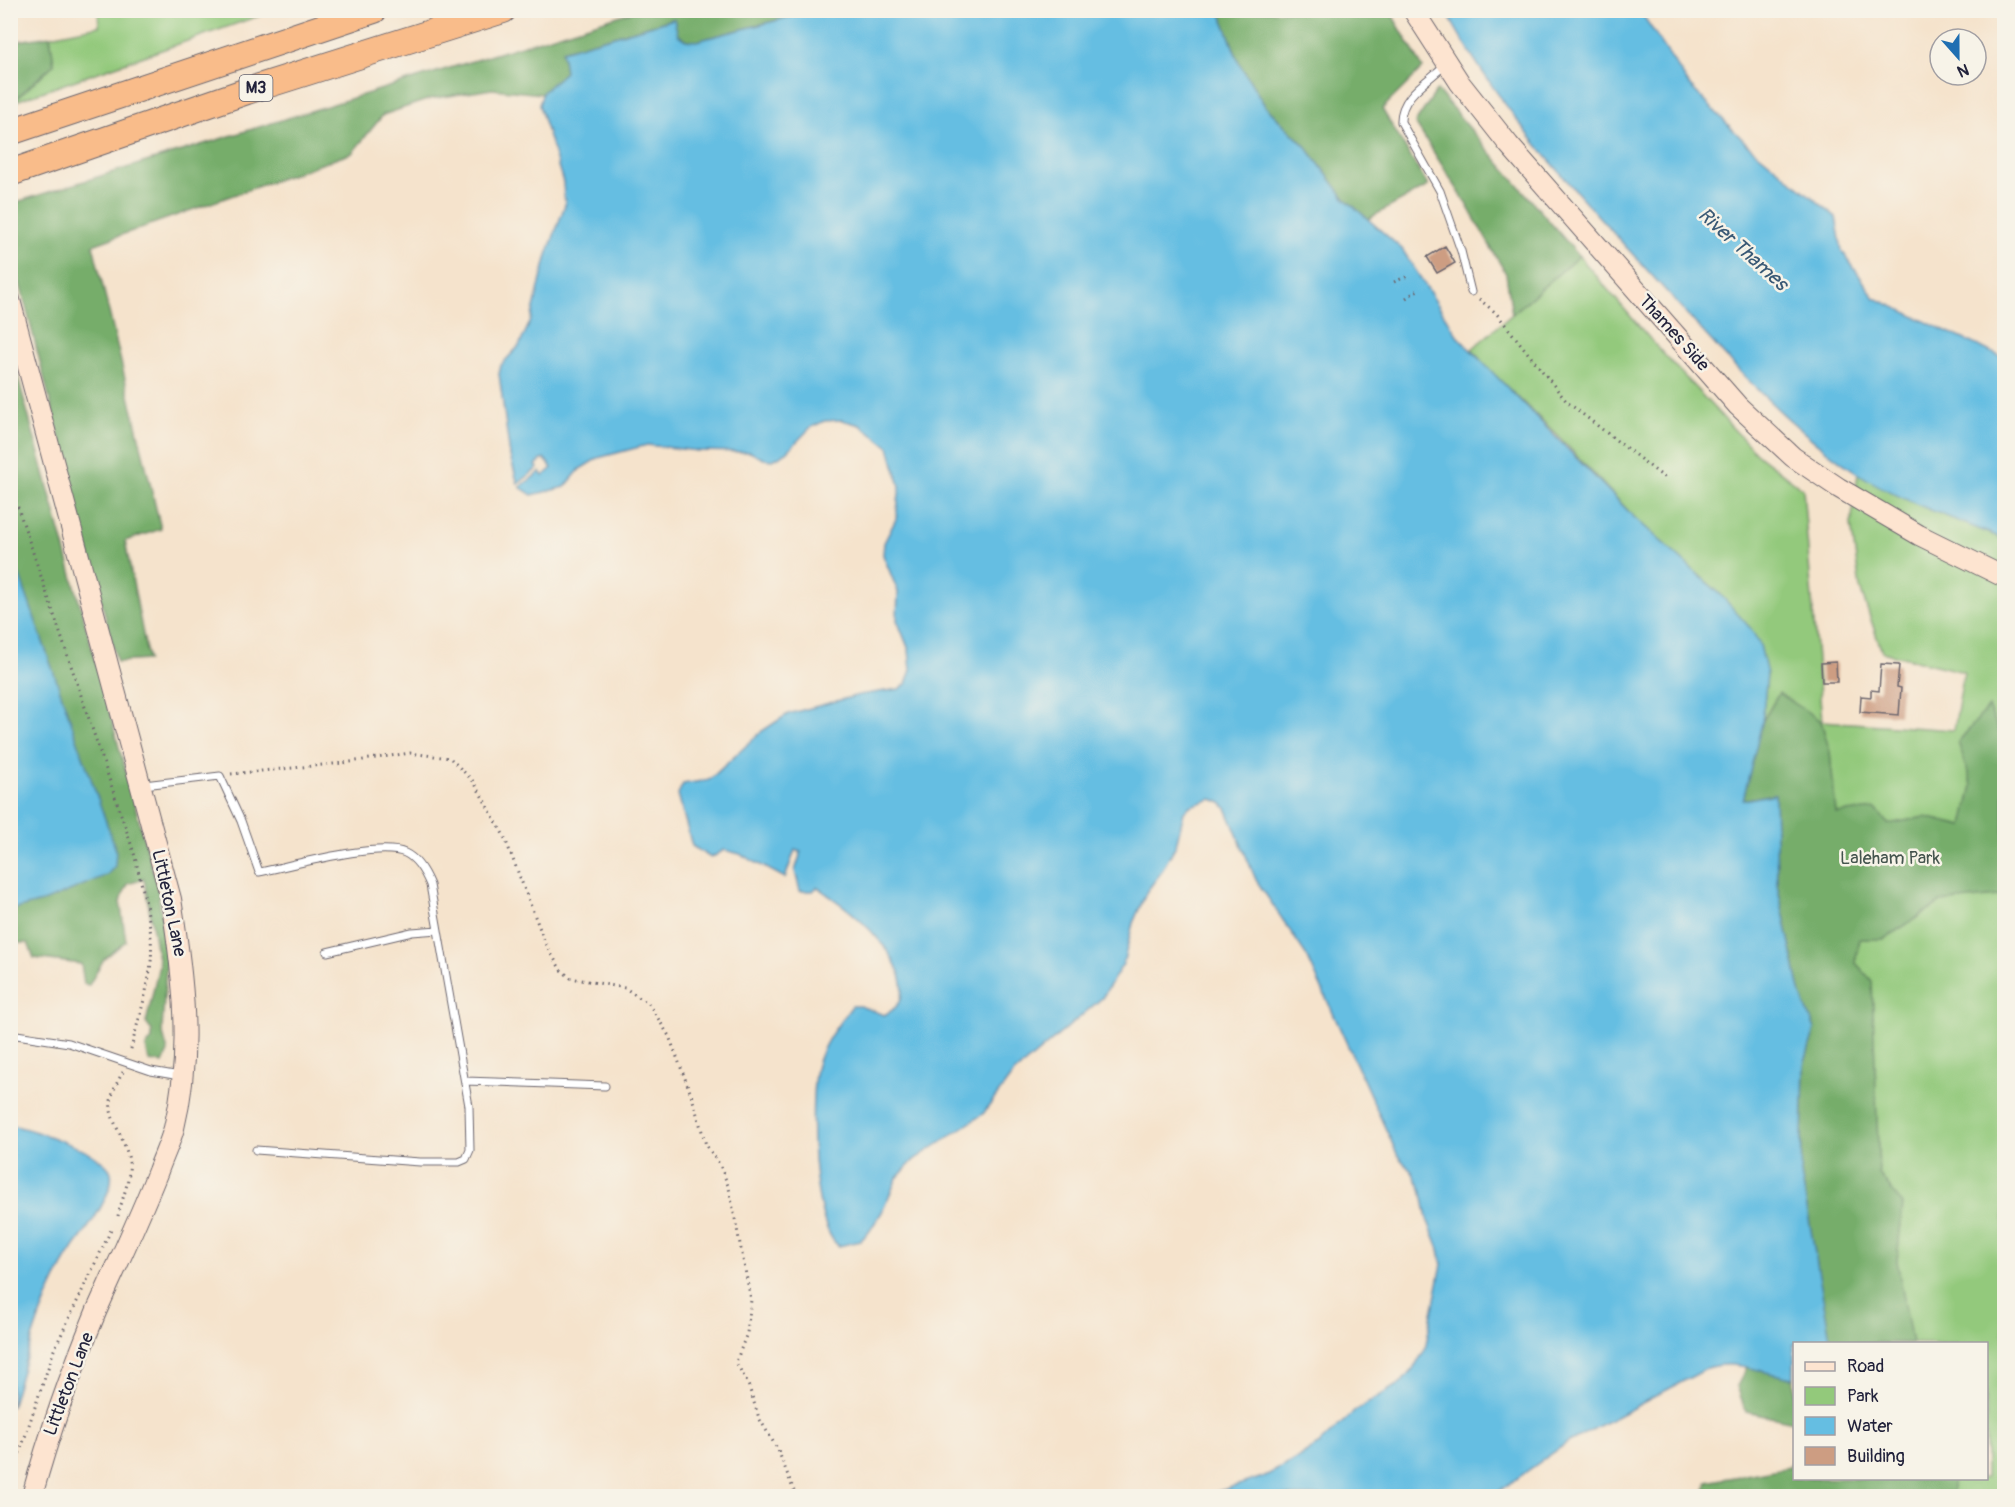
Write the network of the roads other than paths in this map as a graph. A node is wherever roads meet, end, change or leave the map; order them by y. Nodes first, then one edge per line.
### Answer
1 (374, 10) edge
2 (503, 10) edge
3 (1413, 10) edge
4 (1447, 63) junction
5 (10, 132) edge
6 (10, 172) edge
7 (1471, 292) road end
8 (10, 300) edge
9 (2004, 577) edge
10 (141, 786) junction
11 (438, 930) junction
12 (327, 952) dead end
13 (10, 1034) edge
14 (183, 1077) junction
15 (465, 1081) junction
16 (606, 1086) dead end
17 (256, 1150) dead end
18 (32, 1497) edge

1 - 5 highway, M3
2 - 6 highway, M3
3 - 4 street, Thames Side
4 - 7 lane
4 - 9 street, Thames Side
8 - 10 street, Littleton Lane
10 - 11 lane
10 - 14 street, Littleton Lane
11 - 12 lane
11 - 15 lane
13 - 14 lane
14 - 18 street, Littleton Lane
15 - 16 lane
15 - 17 lane

